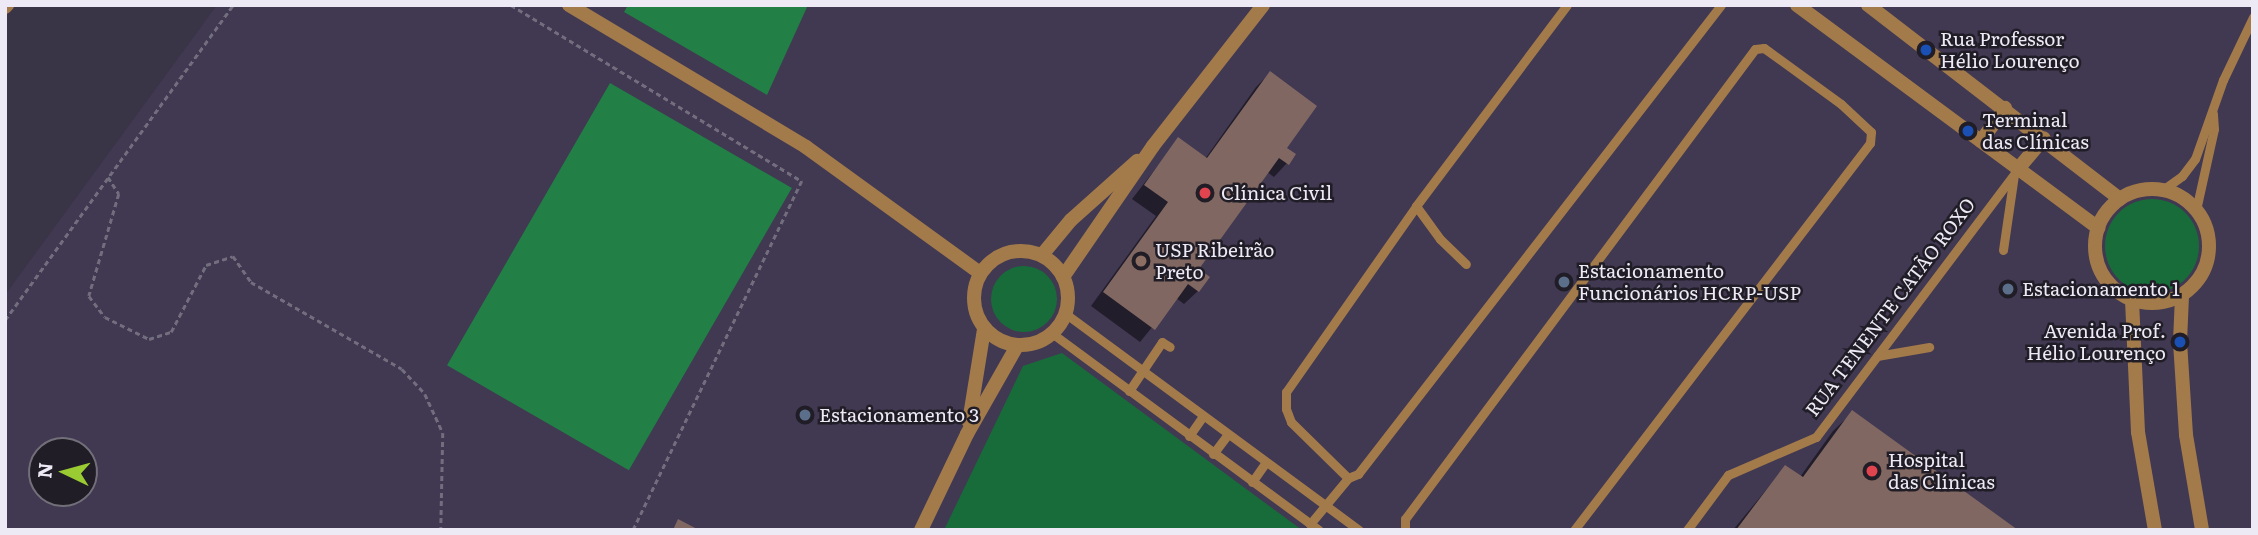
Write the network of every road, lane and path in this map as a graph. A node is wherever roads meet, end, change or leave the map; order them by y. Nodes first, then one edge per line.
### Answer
1 (233, 5) edge
2 (511, 5) edge
3 (569, 5) edge
4 (1263, 5) edge
5 (1567, 5) edge
6 (1721, 5) edge
7 (1797, 5) edge
8 (1868, 5) edge
9 (2253, 17) edge
10 (2005, 108) junction
11 (2213, 111) junction
12 (2044, 138) junction
13 (1981, 141) junction
14 (1153, 146) junction
15 (2016, 171) junction
16 (108, 177) junction
17 (2164, 189) junction
18 (2120, 199) junction
19 (1416, 206) junction
20 (2196, 210) junction
21 (2098, 228) junction
22 (2003, 250) dead end
23 (1042, 255) junction
24 (1466, 264) dead end
25 (980, 273) junction
26 (1063, 277) junction
27 (2182, 296) junction
28 (2132, 300) junction
29 (1066, 314) junction
30 (5, 320) edge
31 (984, 329) junction
32 (1053, 334) junction
33 (1017, 346) junction
34 (1170, 347) dead end
35 (1929, 347) dead end
36 (1877, 356) junction
37 (1142, 370) junction
38 (1129, 390) junction
39 (1203, 416) junction
40 (967, 434) junction
41 (1228, 434) junction
42 (1189, 436) junction
43 (1213, 454) junction
44 (1266, 462) junction
45 (1348, 478) junction
46 (1252, 482) junction
47 (1326, 504) junction
48 (1310, 524) junction
49 (440, 530) edge
50 (633, 530) edge
51 (921, 530) edge
52 (1319, 530) edge
53 (1359, 530) edge
54 (1405, 530) edge
55 (1574, 530) edge
56 (1687, 530) edge
57 (2155, 530) edge
58 (2203, 530) edge

1 - 16 path
2 - 50 path
3 - 25 street
4 - 14 street
5 - 19 lane
6 - 45 lane
7 - 13 street
8 - 10 street
9 - 11 lane
10 - 12 street
10 - 13 street
11 - 17 lane
11 - 20 lane
12 - 15 street
12 - 18 street
13 - 15 street
14 - 23 street
14 - 26 street
15 - 21 street
15 - 22 lane
15 - 36 lane, RUA TENENTE CATÃO ROXO
16 - 30 path
16 - 49 path
17 - 18 street
17 - 20 street
18 - 21 street
19 - 24 lane
19 - 45 lane
20 - 27 street
21 - 28 street
23 - 25 street
23 - 26 street
25 - 31 street
26 - 29 street
27 - 28 street
27 - 58 street
28 - 57 street
29 - 32 street
29 - 37 lane
31 - 33 street
31 - 40 street
32 - 33 street
32 - 38 lane
33 - 40 street
34 - 37 lane
35 - 36 lane
36 - 56 lane, RUA TENENTE CATÃO ROXO
37 - 38 lane
37 - 39 lane
38 - 42 lane
39 - 41 lane
39 - 42 lane
40 - 51 street
41 - 43 lane
41 - 44 lane
42 - 43 lane
43 - 46 lane
44 - 46 lane
44 - 47 lane
45 - 47 lane
46 - 48 lane
47 - 48 lane
47 - 53 lane
48 - 52 lane
54 - 55 lane

